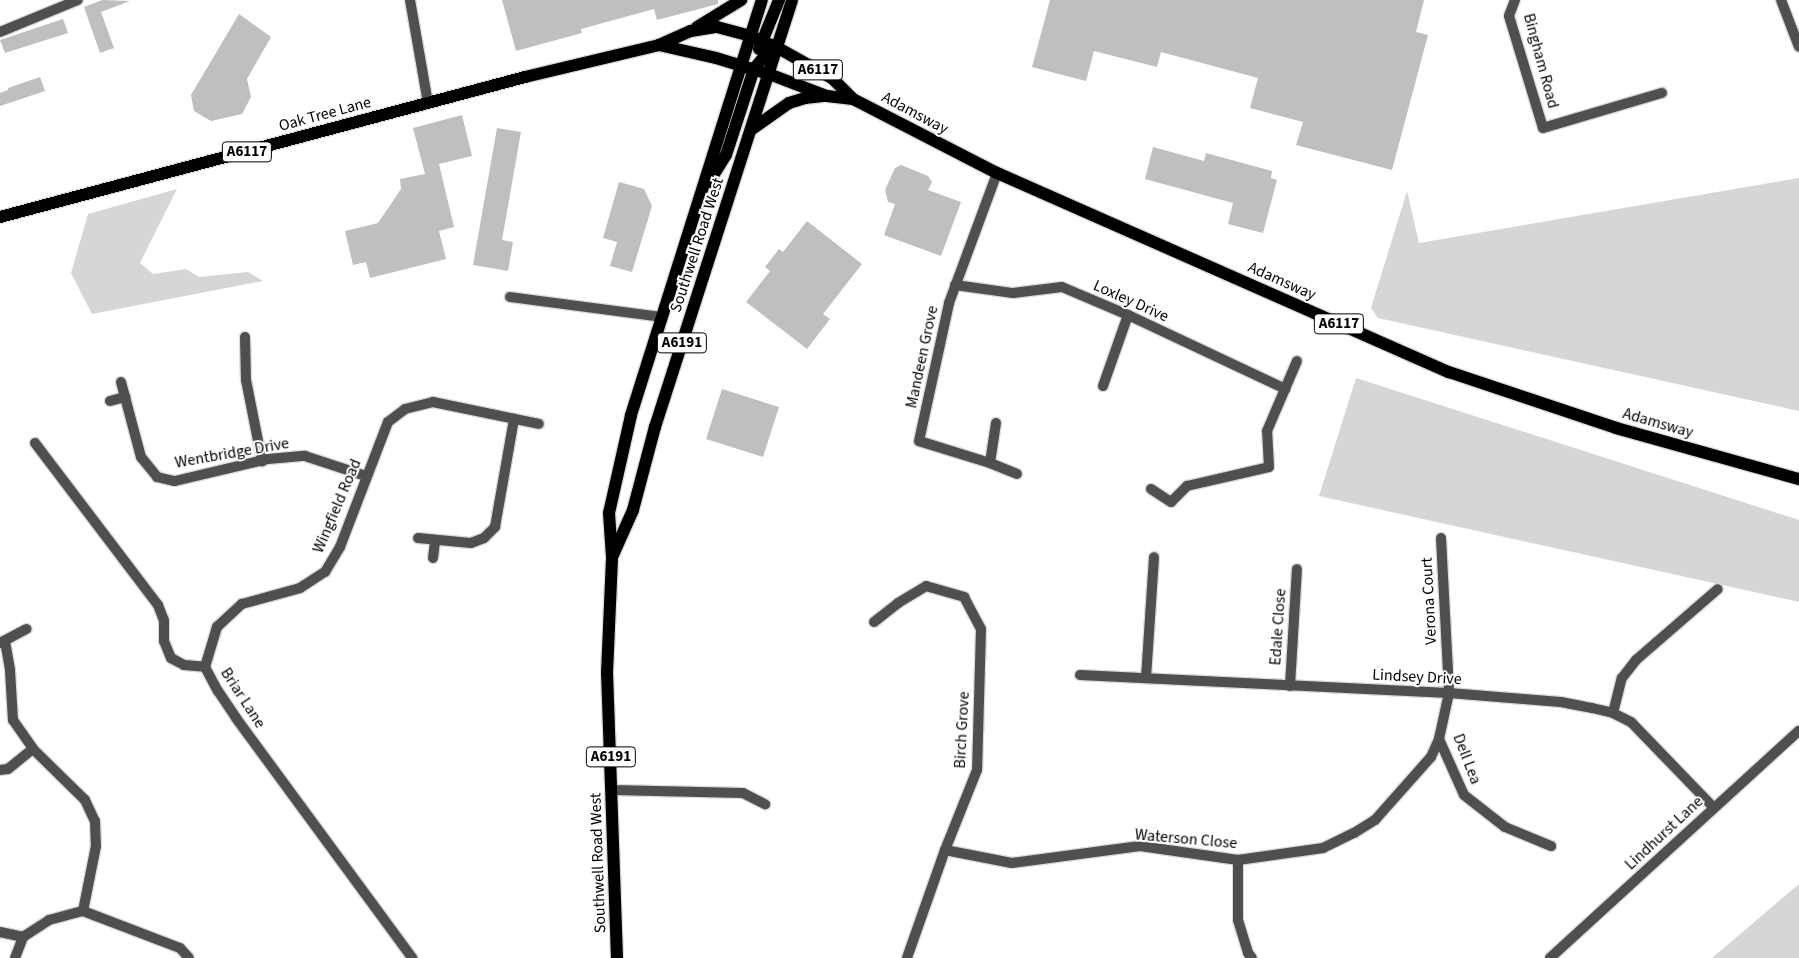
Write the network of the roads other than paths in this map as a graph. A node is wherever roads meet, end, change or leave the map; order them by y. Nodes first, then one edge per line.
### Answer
1 (78, 0) edge
2 (410, 0) edge
3 (741, 0) edge
4 (762, 0) edge
5 (779, 0) edge
6 (792, 0) edge
7 (1515, 0) edge
8 (1781, 0) edge
9 (691, 31) junction
10 (0, 32) edge
11 (751, 36) junction
12 (764, 42) junction
13 (659, 45) junction
14 (1799, 47) edge
15 (778, 48) junction
16 (741, 66) junction
17 (754, 70) junction
18 (770, 74) junction
19 (1662, 93) dead end
20 (827, 96) junction
21 (853, 99) junction
22 (428, 103) junction
23 (752, 129) junction
24 (997, 173) junction
25 (699, 197) junction
26 (0, 217) edge
27 (955, 285) junction
28 (510, 297) dead end
29 (1128, 315) junction
30 (662, 317) junction
31 (245, 338) dead end
32 (1297, 361) dead end
33 (121, 382) dead end
34 (1103, 386) dead end
35 (1285, 388) junction
36 (125, 397) junction
37 (110, 401) dead end
38 (514, 420) junction
39 (996, 423) dead end
40 (539, 424) dead end
41 (35, 443) dead end
42 (262, 461) junction
43 (990, 463) junction
44 (1017, 474) dead end
45 (366, 476) junction
46 (1799, 479) edge
47 (1151, 489) dead end
48 (418, 538) dead end
49 (1441, 538) dead end
50 (434, 541) junction
51 (1154, 556) dead end
52 (612, 557) junction
53 (433, 558) dead end
54 (1297, 570) dead end
55 (1718, 588) dead end
56 (874, 622) dead end
57 (26, 629) dead end
58 (2, 642) edge
59 (205, 667) junction
60 (1080, 675) dead end
61 (1146, 678) junction
62 (1290, 686) junction
63 (1449, 693) junction
64 (1613, 713) junction
65 (1799, 731) edge
66 (1439, 739) junction
67 (34, 750) junction
68 (0, 770) edge
69 (612, 790) junction
70 (765, 804) dead end
71 (1713, 807) junction
72 (1552, 846) dead end
73 (945, 850) junction
74 (1238, 860) junction
75 (83, 912) junction
76 (0, 932) edge
77 (23, 937) junction
78 (410, 957) edge
79 (15, 958) edge
80 (189, 958) edge
81 (616, 958) edge
82 (908, 958) edge
83 (1252, 958) edge
84 (1550, 958) edge

1 - 10 street
2 - 22 street
3 - 9 main road
4 - 11 main road, Southwell Road West / A6191
5 - 12 main road
6 - 15 main road, Southwell Road West / A6191
7 - 19 street, Bingham Road
8 - 14 street
9 - 11 main road, Oak Tree Lane / A6117
9 - 13 main road, Oak Tree Lane / A6117
11 - 12 main road, A6117
11 - 16 main road, Southwell Road West / A6191
12 - 15 main road, A6117
12 - 16 main road
13 - 16 main road, Oak Tree Lane / A6117
13 - 22 main road, Oak Tree Lane / A6117
15 - 17 main road
15 - 18 main road, Southwell Road West / A6191
15 - 21 main road, Adamsway / A6117
16 - 17 main road, A6117
16 - 25 main road, Southwell Road West / A6191
17 - 18 main road, A6117
17 - 25 main road
18 - 20 main road, Adamsway / A6117
18 - 23 main road, Southwell Road West / A6191
20 - 21 main road, Adamsway / A6117
20 - 23 main road
21 - 24 main road, Adamsway / A6117
22 - 26 main road, Oak Tree Lane / A6117
23 - 52 main road, Southwell Road West / A6191
24 - 27 street, Mandeen Grove
24 - 46 main road, Adamsway / A6117
25 - 30 main road, Southwell Road West / A6191
27 - 29 street, Loxley Drive
27 - 43 street, Mandeen Grove
28 - 30 street
29 - 34 street
29 - 35 street, Loxley Drive
30 - 52 main road, Southwell Road West / A6191
31 - 42 street
32 - 35 street
33 - 36 street, Wentbridge Drive
35 - 47 street
36 - 37 street
36 - 42 street, Wentbridge Drive
38 - 40 street, Wingfield Road
38 - 45 street, Wingfield Road
38 - 50 street
39 - 43 street
41 - 59 street, Briar Lane
42 - 45 street, Wentbridge Drive
43 - 44 street
45 - 59 street, Wingfield Road
48 - 50 street
49 - 63 street, Verona Court
50 - 53 street
51 - 61 street
52 - 69 main road, Southwell Road West / A6191
54 - 62 street, Edale Close
55 - 64 street
56 - 73 street, Birch Grove
57 - 58 street
58 - 67 street
59 - 78 street, Briar Lane
60 - 61 street, Lindsey Drive
61 - 62 street, Lindsey Drive
62 - 63 street, Lindsey Drive
63 - 64 street, Lindsey Drive
63 - 66 street, Dell Lea
64 - 71 street, Lindsey Drive
65 - 71 street, Lindhurst Lane
66 - 72 street, Dell Lea
66 - 74 street, Waterson Close
67 - 68 street
67 - 75 street
69 - 70 street
69 - 81 main road, Southwell Road West / A6191
71 - 84 street, Lindhurst Lane
73 - 74 street, Waterson Close
73 - 82 street, Birch Grove
74 - 83 street
75 - 77 street
75 - 80 street
76 - 77 street
77 - 79 street

